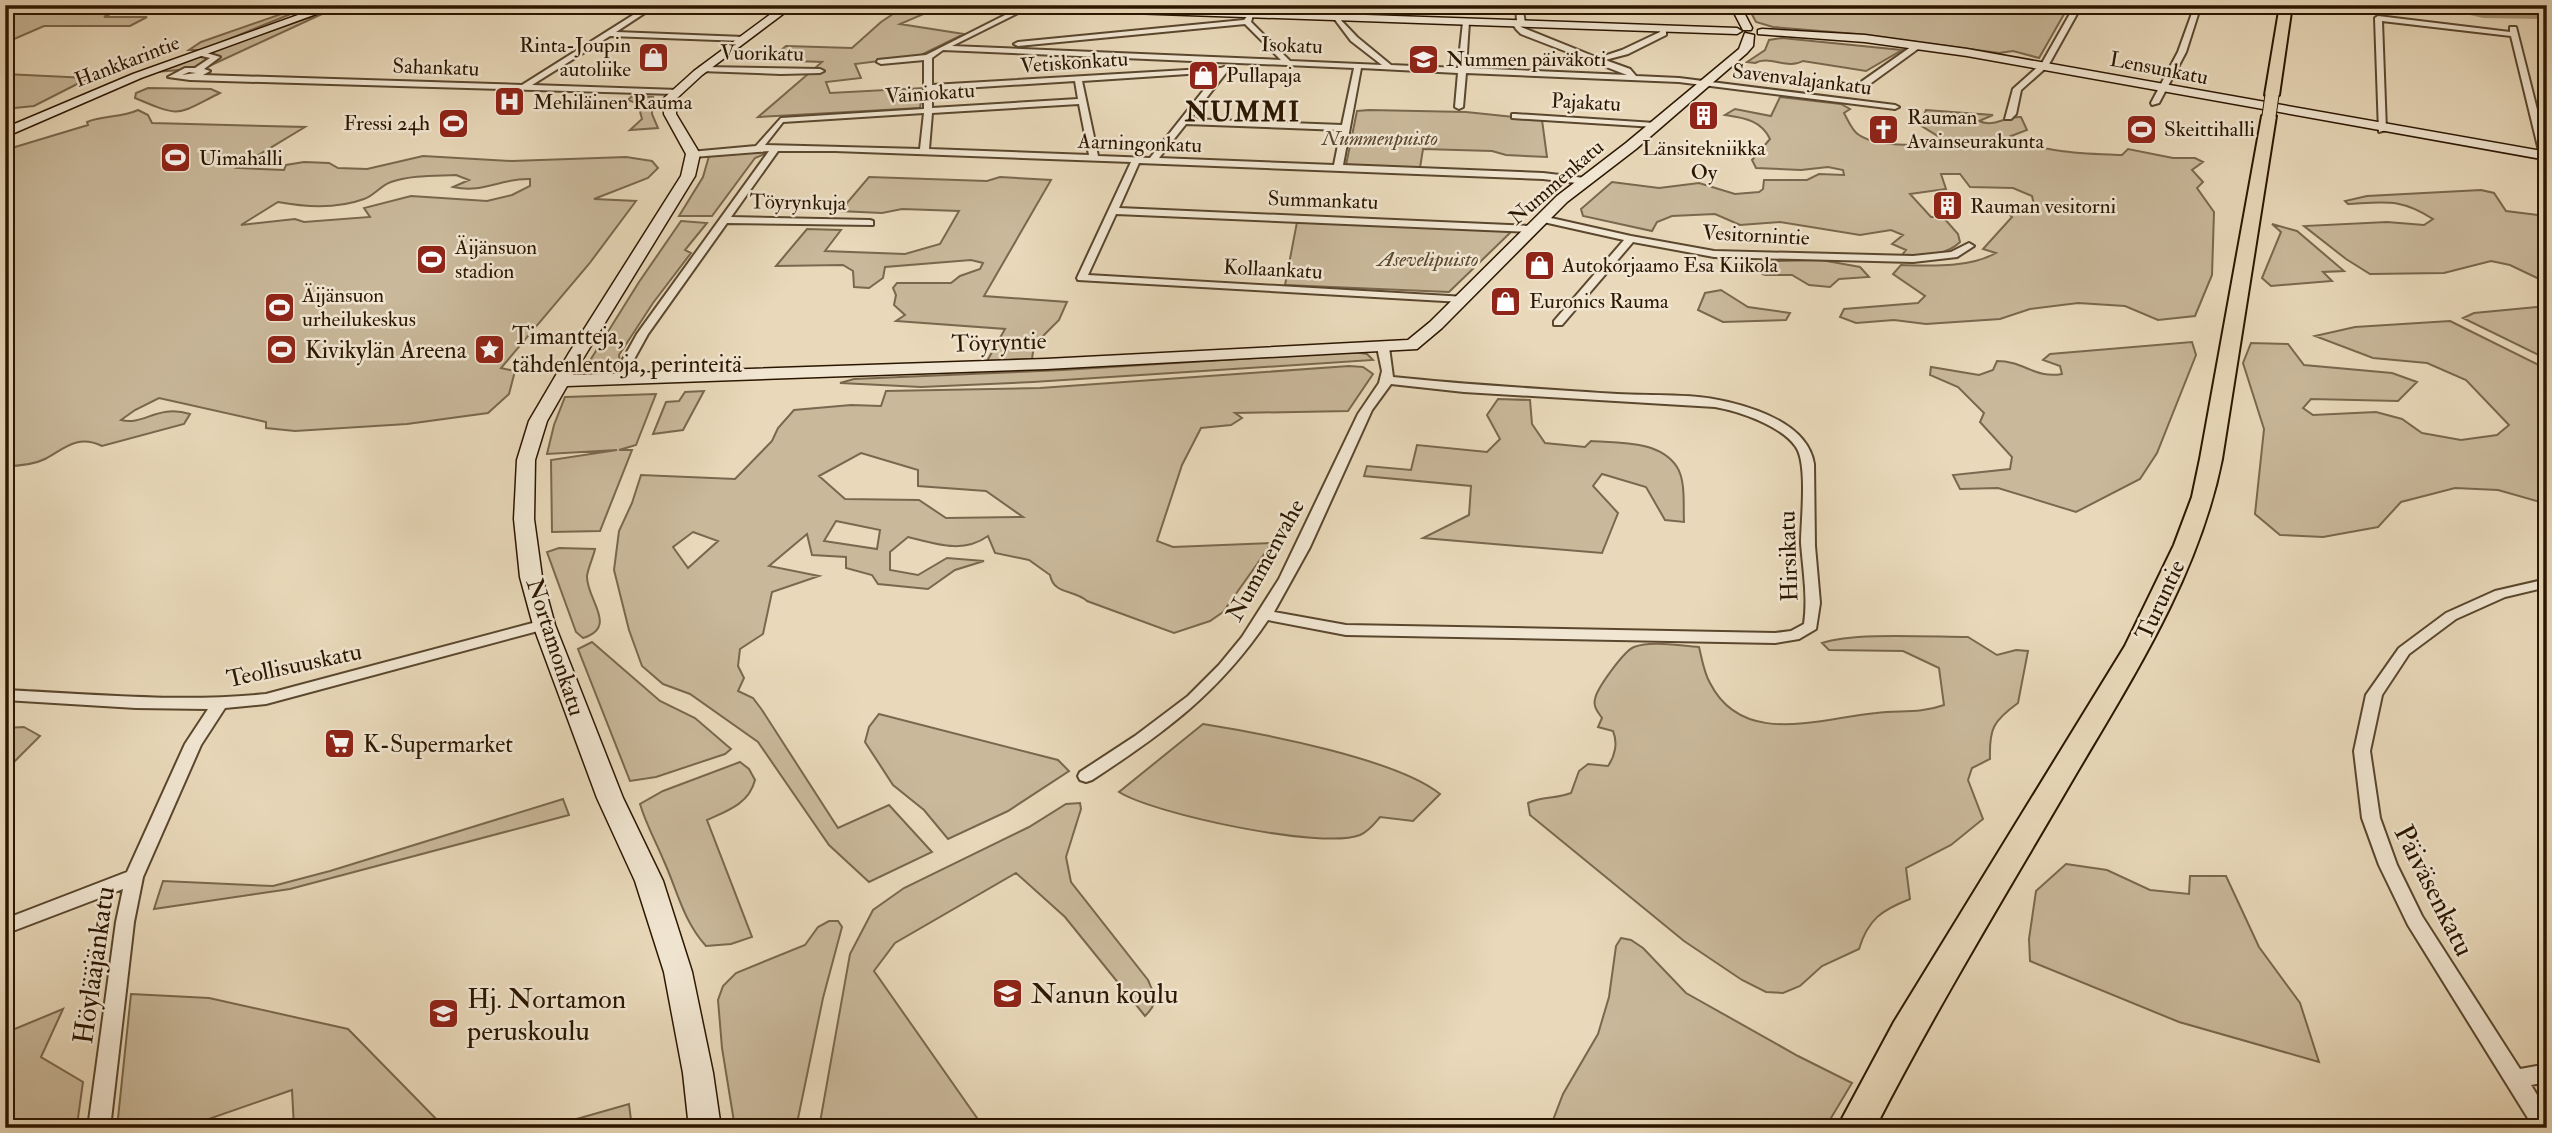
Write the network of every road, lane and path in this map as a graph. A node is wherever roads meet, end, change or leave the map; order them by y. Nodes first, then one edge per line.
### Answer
1 (322, 5) edge
2 (336, 5) edge
3 (654, 5) edge
4 (790, 5) edge
5 (985, 5) edge
6 (1519, 5) edge
7 (1656, 5) edge
8 (1735, 5) edge
9 (2079, 5) edge
10 (2198, 5) edge
11 (2286, 5) edge
12 (1029, 6) edge
13 (1709, 7) dead end
14 (1190, 9) edge
15 (1320, 11) edge
16 (1336, 17) junction
17 (1249, 18) junction
18 (1466, 22) junction
19 (1519, 23) junction
20 (1664, 28) junction
21 (265, 30) junction
22 (1749, 32) junction
23 (609, 34) junction
24 (744, 39) junction
25 (1917, 46) junction
26 (942, 48) junction
27 (1013, 51) junction
28 (200, 53) junction
29 (928, 57) junction
30 (1598, 60) junction
31 (1232, 61) junction
32 (881, 62) dead end
33 (1288, 62) junction
34 (1357, 66) junction
35 (2043, 66) junction
36 (1389, 67) junction
37 (704, 69) junction
38 (1222, 70) junction
39 (820, 71) dead end
40 (1461, 71) junction
41 (1634, 78) junction
42 (1078, 79) junction
43 (1705, 84) junction
44 (1864, 84) dead end
45 (523, 88) junction
46 (929, 88) junction
47 (2164, 89) junction
48 (675, 92) junction
49 (1082, 101) junction
50 (2155, 103) dead end
51 (1459, 107) dead end
52 (1895, 107) dead end
53 (928, 111) junction
54 (1515, 116) dead end
55 (2008, 117) dead end
56 (1185, 121) junction
57 (1655, 125) junction
58 (1345, 128) junction
59 (2382, 130) junction
60 (5, 133) edge
61 (776, 147) junction
62 (759, 148) junction
63 (924, 152) junction
64 (693, 154) junction
65 (2545, 155) edge
66 (1094, 159) junction
67 (1136, 160) junction
68 (1152, 161) junction
69 (1338, 168) junction
70 (1585, 181) junction
71 (1113, 211) junction
72 (724, 220) junction
73 (870, 223) dead end
74 (1537, 224) junction
75 (1631, 239) junction
76 (1969, 246) dead end
77 (1462, 299) junction
78 (1558, 323) dead end
79 (1383, 347) junction
80 (618, 379) junction
81 (1387, 380) junction
82 (561, 381) junction
83 (2547, 583) edge
84 (1264, 615) junction
85 (544, 625) junction
86 (5, 695) edge
87 (220, 704) junction
88 (1086, 776) dead end
89 (134, 877) junction
90 (5, 927) edge
91 (2547, 1073) edge
92 (2515, 1079) junction
93 (1858, 1122) edge
94 (99, 1128) edge
95 (705, 1128) edge
96 (2546, 1128) edge

1 - 21 main road, Hankkarintie
2 - 21 main road, Hankkarintie
3 - 23 street
4 - 24 main road
5 - 12 main road, Lensunkatu
6 - 19 street
7 - 13 street
8 - 22 main road
9 - 35 street
10 - 47 street
11 - 93 highway, Turuntie
12 - 14 main road, Lensunkatu
12 - 26 street
14 - 17 main road, Lensunkatu
15 - 16 main road, Lensunkatu
15 - 17 main road, Lensunkatu
16 - 18 main road, Lensunkatu
16 - 36 street
17 - 27 street
17 - 33 street
18 - 19 main road, Lensunkatu
18 - 40 street
19 - 20 main road, Lensunkatu
19 - 30 street
20 - 22 main road, Lensunkatu
20 - 30 street
21 - 28 main road, Hankkarintie
22 - 25 main road, Lensunkatu
22 - 43 main road, Nummenkatu
23 - 24 street
23 - 45 street
24 - 37 main road
25 - 35 main road, Lensunkatu
25 - 44 street
26 - 27 street, Isokatu
26 - 29 street
27 - 31 street, Isokatu
28 - 45 street, Sahankatu
28 - 60 main road, Hankkarintie
29 - 32 street
29 - 46 street
30 - 41 street
31 - 33 street, Isokatu
31 - 38 street
33 - 34 street, Isokatu
34 - 36 street, Isokatu
34 - 58 street
35 - 47 main road, Lensunkatu
35 - 55 street
36 - 40 street, Isokatu
37 - 39 street, Vuorikatu
37 - 48 main road
38 - 42 street, Vetiskonkatu
38 - 56 street
40 - 41 street, Isokatu
40 - 51 street
41 - 43 street, Isokatu
42 - 46 street, Vetiskonkatu
42 - 49 street
43 - 52 street, Savenvalajankatu
43 - 57 main road, Nummenkatu
45 - 48 street, Sahankatu
46 - 53 street
47 - 50 street
47 - 59 main road, Lensunkatu
48 - 64 main road
49 - 53 street, Vainiokatu
49 - 66 street
53 - 62 street, Vainiokatu
53 - 63 street
54 - 57 street, Pajakatu
56 - 58 street
56 - 68 street
57 - 70 main road, Nummenkatu
58 - 69 street
59 - 65 main road, Lensunkatu
59 - 65 street
61 - 62 street, Aarningonkatu
61 - 63 street, Aarningonkatu
61 - 72 street
62 - 64 street, Aarningonkatu
63 - 66 street, Aarningonkatu
64 - 82 main road, Nortamonkatu
66 - 67 street, Aarningonkatu
67 - 68 street, Aarningonkatu
67 - 71 street
68 - 69 street, Aarningonkatu
69 - 70 street, Aarningonkatu
70 - 74 main road, Nummenkatu
71 - 74 street, Summankatu
71 - 77 street, Kollaankatu
72 - 73 street, Töyrynkuja
72 - 80 street
74 - 75 street, Vesitornintie
74 - 77 main road, Nummenkatu
75 - 76 street, Vesitornintie
75 - 78 street
77 - 79 main road, Nummenkatu
79 - 80 main road, Töyryntie
79 - 81 street
80 - 82 main road, Töyryntie
81 - 84 street, Nummenvahe
81 - 84 street, Hirsikatu
82 - 85 main road, Nortamonkatu
83 - 92 street, Päiväsenkatu
84 - 88 street, Nummenvahe
85 - 87 street, Teollisuuskatu
85 - 95 main road, Nortamonkatu
86 - 87 street, Teollisuuskatu
87 - 89 street, Höylääjänkatu
89 - 90 street
89 - 94 street, Höylääjänkatu
91 - 92 street
92 - 96 street, Päiväsenkatu

